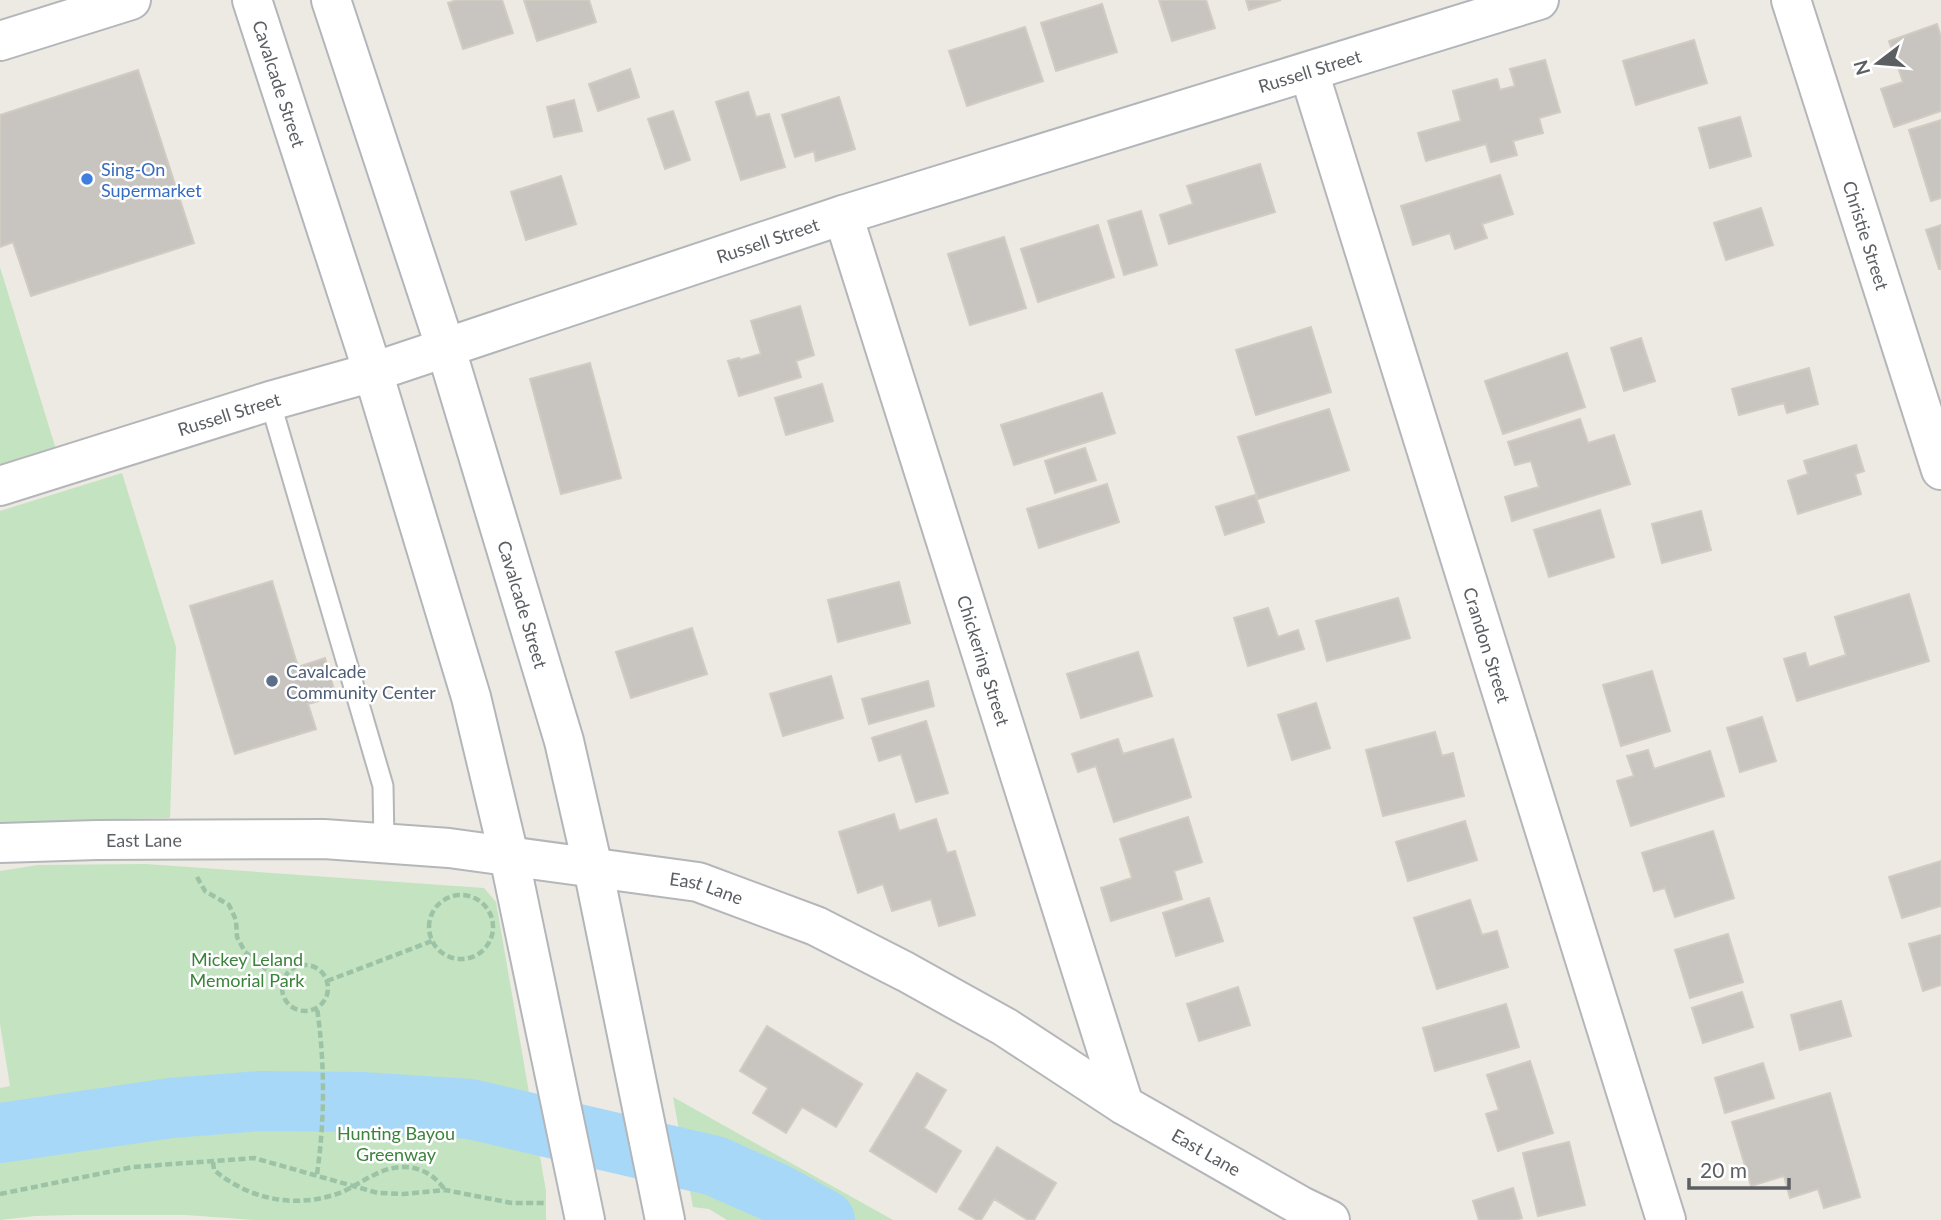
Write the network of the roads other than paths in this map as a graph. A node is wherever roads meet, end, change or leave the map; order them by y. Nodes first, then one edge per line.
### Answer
1 (131, 0) edge
2 (252, 0) edge
3 (331, 0) edge
4 (1539, 0) edge
5 (1791, 0) edge
6 (0, 41) edge
7 (1309, 72) junction
8 (843, 215) junction
9 (446, 349) junction
10 (373, 372) junction
11 (270, 401) junction
12 (1941, 470) edge
13 (0, 486) edge
14 (0, 843) edge
15 (384, 843) junction
16 (509, 856) junction
17 (593, 868) junction
18 (1124, 1105) junction
19 (572, 1202) edge
20 (663, 1210) edge
21 (1330, 1220) edge
22 (1666, 1220) edge

1 - 6 street
2 - 10 street, Cavalcade Street
3 - 9 street, Cavalcade Street
4 - 7 street, Russell Street
5 - 12 street, Christie Street
7 - 8 street, Russell Street
7 - 22 street, Crandon Street
8 - 9 street, Russell Street
8 - 18 street, Chickering Street
9 - 10 street, Russell Street
9 - 17 street, Cavalcade Street
10 - 11 street, Russell Street
10 - 16 street, Cavalcade Street
11 - 13 street, Russell Street
11 - 15 lane
14 - 15 street, East Lane
15 - 16 street, East Lane
16 - 17 street, East Lane
16 - 19 street, Cavalcade Street
17 - 18 street, East Lane
17 - 20 street, Cavalcade Street
18 - 21 street, East Lane

